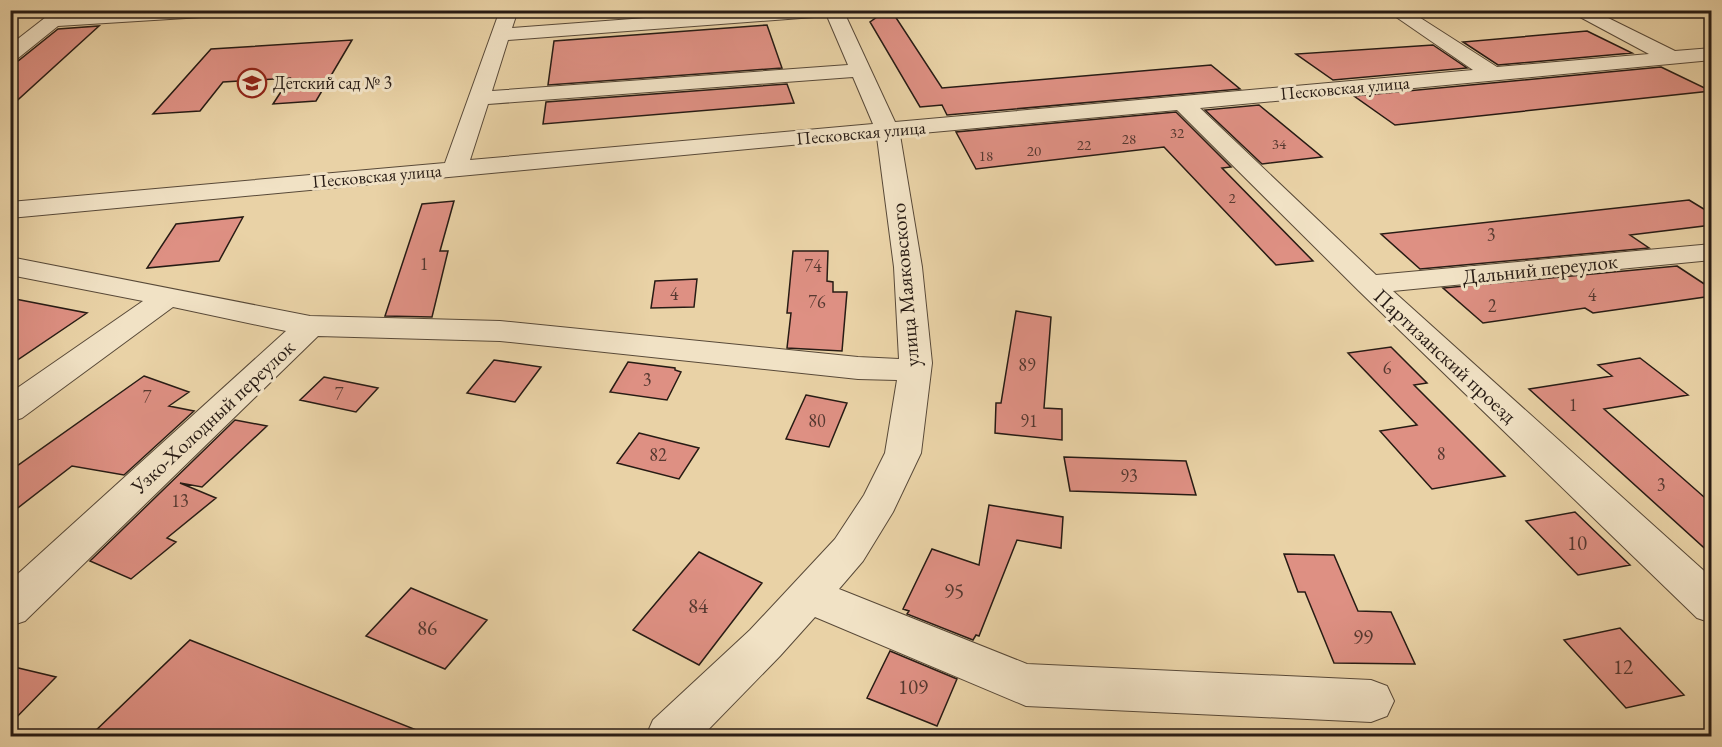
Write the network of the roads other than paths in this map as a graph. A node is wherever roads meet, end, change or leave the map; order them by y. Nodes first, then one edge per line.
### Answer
1 (218, 10) edge
2 (509, 10) edge
3 (833, 10) edge
4 (1395, 10) edge
5 (1576, 10) edge
6 (150, 13) edge
7 (59, 16) edge
8 (503, 35) junction
9 (1712, 54) edge
10 (10, 55) edge
11 (1673, 58) junction
12 (860, 70) junction
13 (1495, 75) junction
14 (481, 98) junction
15 (1183, 103) junction
16 (888, 131) junction
17 (455, 169) junction
18 (10, 210) edge
19 (1712, 252) edge
20 (10, 266) edge
21 (1369, 285) junction
22 (168, 297) junction
23 (310, 326) junction
24 (915, 370) junction
25 (10, 410) edge
26 (808, 595) junction
27 (1712, 605) edge
28 (10, 608) edge
29 (1371, 701) dead end
30 (670, 736) edge

1 - 6 street
2 - 8 street
3 - 8 street
3 - 12 street, улица Маяковского
4 - 13 street
5 - 11 street
6 - 7 street
7 - 10 street
8 - 14 street
9 - 11 street, Песковская улица
11 - 13 street, Песковская улица
12 - 14 street
12 - 16 street, улица Маяковского
13 - 15 street, Песковская улица
14 - 17 street
15 - 16 street, Песковская улица
15 - 21 street, Партизанский проезд
16 - 17 street, Песковская улица
16 - 24 street, улица Маяковского
17 - 18 street, Песковская улица
19 - 21 street, Дальний переулок
20 - 22 street, Узко-Холодный переулок
21 - 27 street, Партизанский проезд
22 - 23 street, Узко-Холодный переулок
22 - 25 street
23 - 24 street
23 - 28 street, Узко-Холодный переулок
24 - 26 street, улица Маяковского
26 - 29 street
26 - 30 street, улица Маяковского

